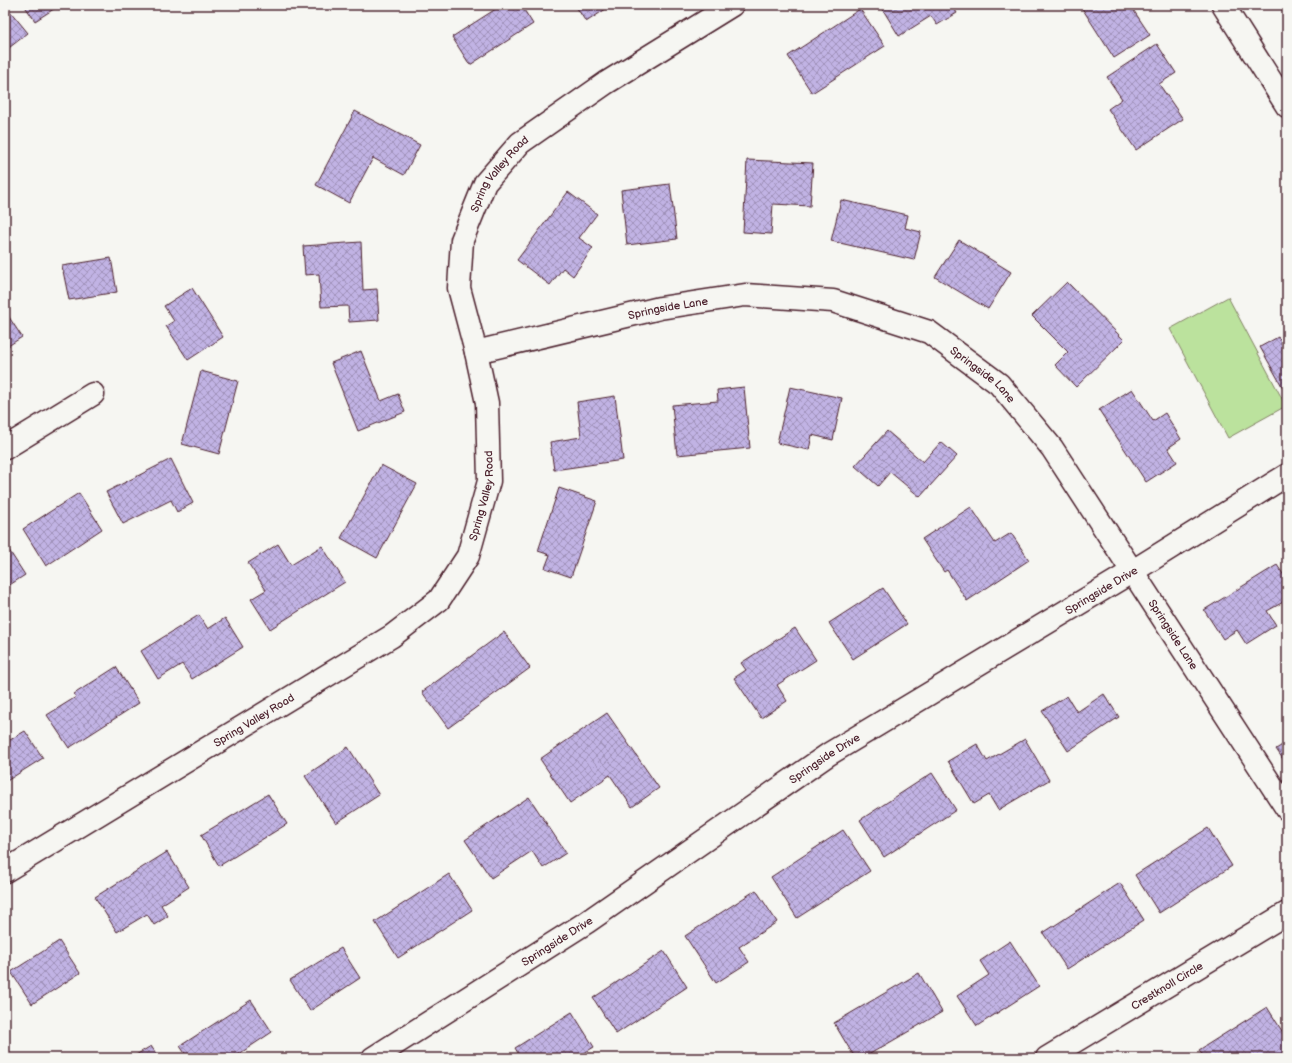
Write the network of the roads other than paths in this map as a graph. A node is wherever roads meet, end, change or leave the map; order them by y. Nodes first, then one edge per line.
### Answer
1 (732, 5) edge
2 (1223, 5) edge
3 (1287, 106) edge
4 (476, 352) junction
5 (93, 394) dead end
6 (5, 448) edge
7 (1287, 476) edge
8 (1133, 571) junction
9 (1287, 809) edge
10 (5, 871) edge
11 (1287, 913) edge
12 (373, 1058) edge
13 (1047, 1058) edge

1 - 4 street, Spring Valley Road
2 - 3 street
4 - 8 street, Springside Lane
4 - 10 street, Spring Valley Road
5 - 6 street
7 - 8 street, Springside Drive
8 - 9 street, Springside Lane
8 - 12 street, Springside Drive
11 - 13 street, Crestknoll Circle

